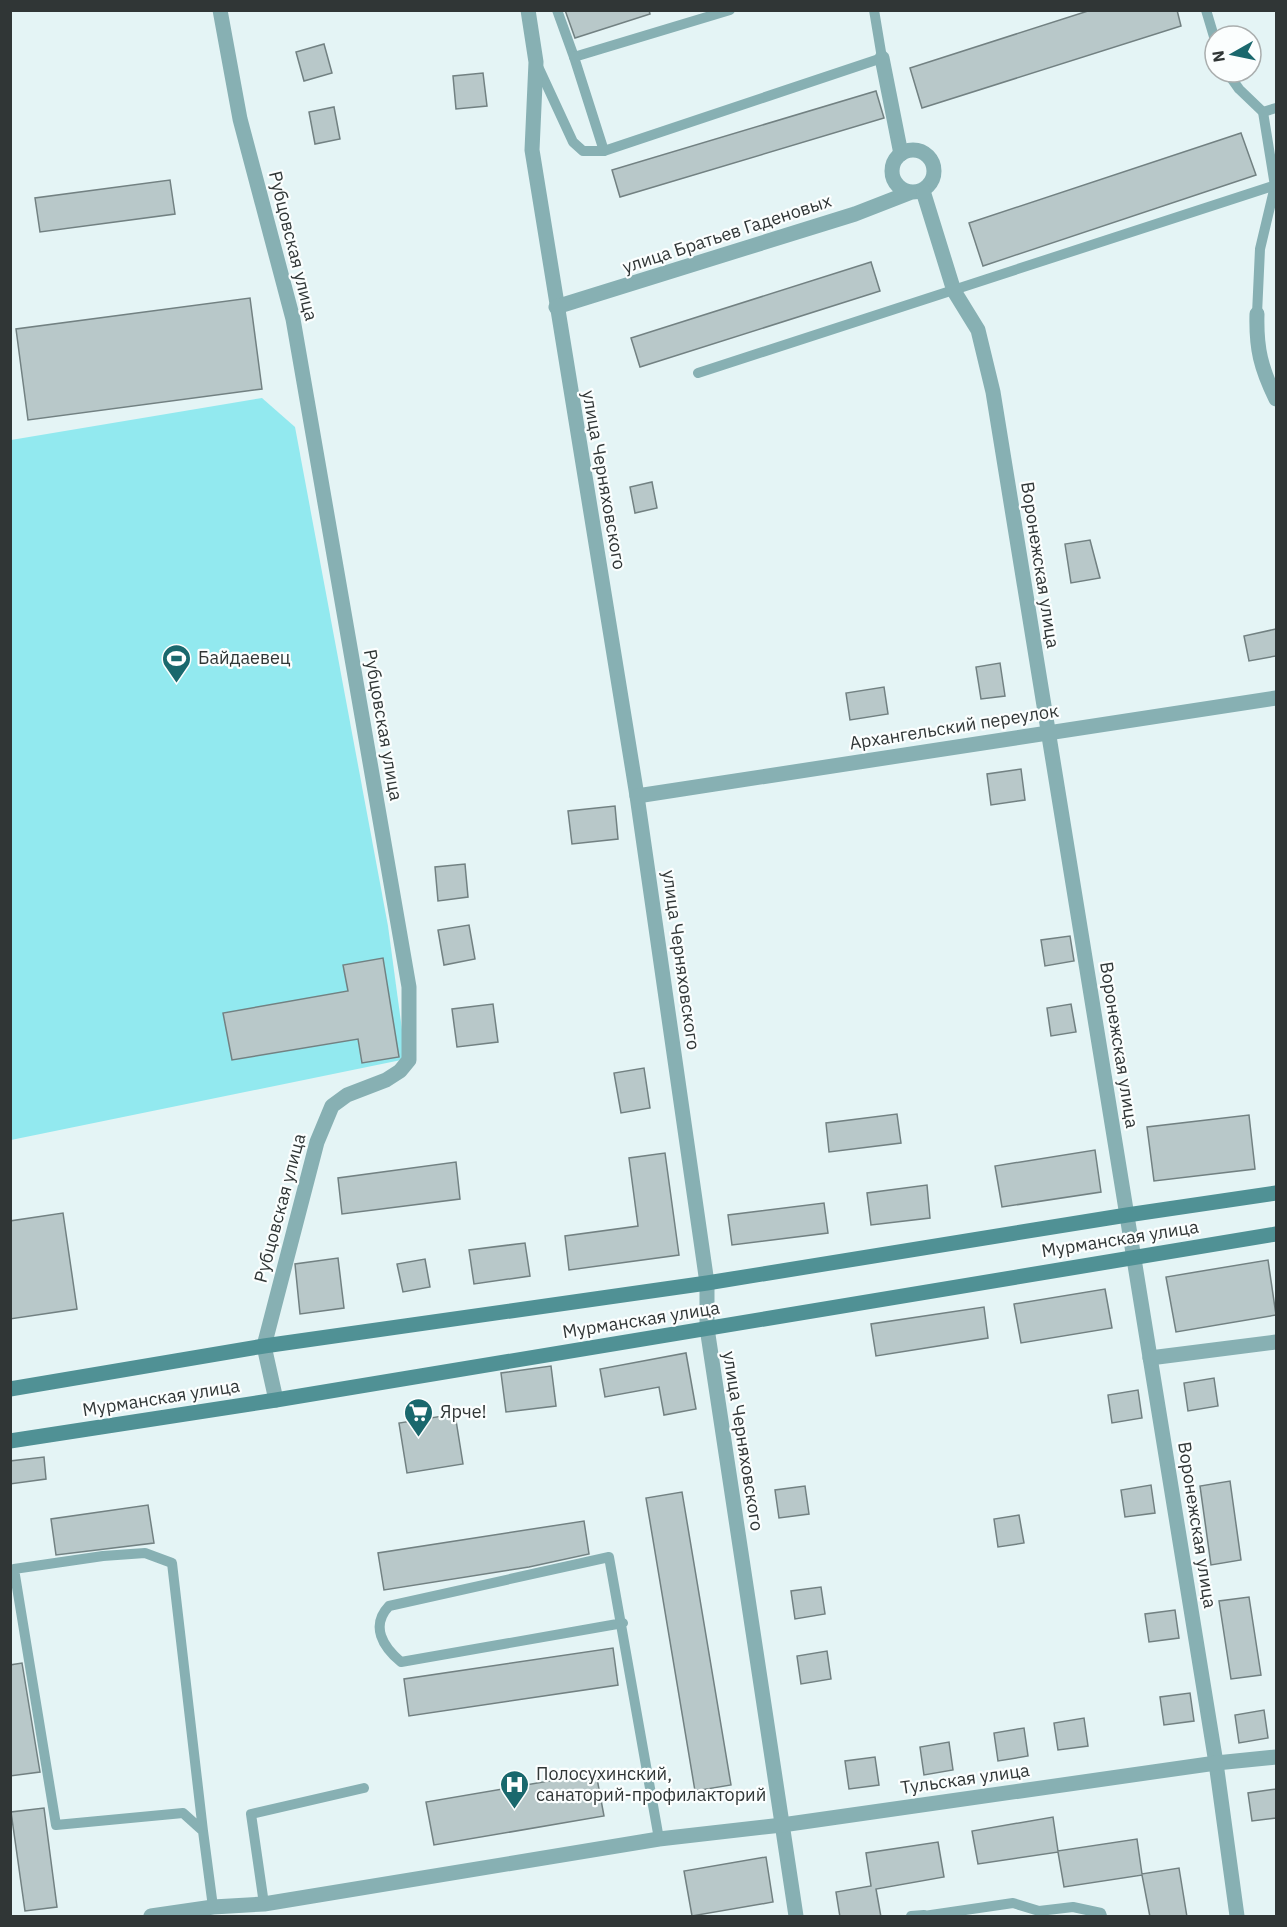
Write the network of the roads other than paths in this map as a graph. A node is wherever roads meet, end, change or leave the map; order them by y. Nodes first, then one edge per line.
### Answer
1 (220, 10) edge
2 (528, 10) edge
3 (557, 10) edge
4 (730, 10) edge
5 (874, 10) edge
6 (574, 57) junction
7 (882, 58) junction
8 (536, 62) junction
9 (1235, 84) edge
10 (1276, 108) edge
11 (1263, 112) junction
12 (604, 151) junction
13 (901, 154) junction
14 (1276, 185) edge
15 (916, 192) junction
16 (954, 291) junction
17 (556, 307) junction
18 (1257, 314) joint
19 (698, 373) dead end
20 (1276, 399) edge
21 (1276, 698) edge
22 (1048, 733) junction
23 (637, 796) junction
24 (1276, 1193) edge
25 (1127, 1215) junction
26 (1276, 1234) edge
27 (1134, 1256) junction
28 (707, 1283) junction
29 (707, 1328) junction
30 (1276, 1342) edge
31 (264, 1346) junction
32 (1150, 1358) junction
33 (10, 1389) edge
34 (276, 1400) junction
35 (10, 1441) edge
36 (623, 1623) junction
37 (1276, 1757) edge
38 (1216, 1763) junction
39 (364, 1788) dead end
40 (782, 1826) junction
41 (203, 1831) junction
42 (659, 1839) junction
43 (264, 1904) junction
44 (213, 1907) junction
45 (924, 1916) edge
46 (151, 1917) edge
47 (796, 1917) edge
48 (911, 1917) edge
49 (1102, 1917) edge
50 (1237, 1917) edge

1 - 31 street, Рубцовская улица
2 - 8 street, улица Черняховского
3 - 6 lane
4 - 6 lane
5 - 7 lane, Воронежская улица
6 - 12 lane
7 - 12 lane
7 - 13 street, Воронежская улица
8 - 12 lane
8 - 17 street, улица Черняховского
9 - 11 lane
10 - 11 lane
11 - 14 lane
13 - 15 street, Воронежская улица
13 - 15 street
14 - 16 lane
14 - 18 lane
15 - 16 street, Воронежская улица
15 - 17 street, улица Братьев Гаденовых
16 - 19 lane
16 - 22 street, Воронежская улица
17 - 23 street, улица Черняховского
18 - 20 street
21 - 22 street, Архангельский переулок
22 - 23 street, Архангельский переулок
22 - 25 street, Воронежская улица
23 - 28 street, улица Черняховского
24 - 25 main road, Мурманская улица
25 - 27 street, Воронежская улица
25 - 28 main road, Мурманская улица
26 - 27 main road, Мурманская улица
27 - 29 main road, Мурманская улица
27 - 32 street, Воронежская улица
28 - 29 street, улица Черняховского
28 - 31 main road, Мурманская улица
29 - 34 main road, Мурманская улица
29 - 40 street, улица Черняховского
30 - 32 street
31 - 33 main road, Мурманская улица
31 - 34 street, Рубцовская улица
32 - 38 street, Воронежская улица
34 - 35 main road, Мурманская улица
36 - 36 lane
36 - 42 lane
37 - 38 street, Тульская улица
38 - 40 street, Тульская улица
38 - 50 street, Воронежская улица
39 - 43 lane
40 - 42 street, Тульская улица
40 - 47 street, улица Черняховского
41 - 41 lane
41 - 44 lane
42 - 43 street, Тульская улица
43 - 44 street
44 - 46 street
45 - 48 lane
45 - 49 lane

